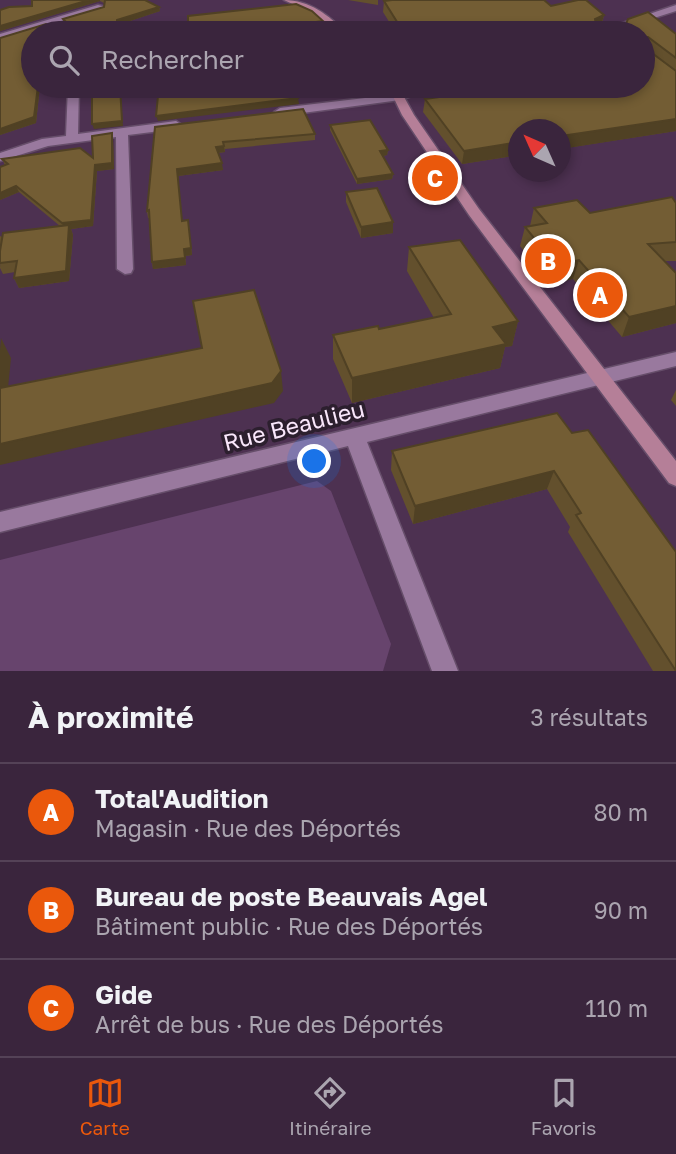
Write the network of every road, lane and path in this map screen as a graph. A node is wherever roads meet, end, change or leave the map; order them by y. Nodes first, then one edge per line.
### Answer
1 (289, 0) edge
2 (101, 7) edge
3 (676, 8) edge
4 (52, 21) edge
5 (327, 21) edge
6 (634, 21) edge
7 (21, 31) edge
8 (0, 37) edge
9 (73, 98) edge
10 (363, 98) edge
11 (400, 98) edge
12 (271, 114) edge
13 (190, 124) edge
14 (122, 132) junction
15 (72, 139) junction
16 (0, 157) edge
17 (125, 269) dead end
18 (676, 359) edge
19 (599, 378) junction
20 (355, 437) junction
21 (676, 477) edge
22 (0, 522) edge
23 (445, 671) edge

1 - 5 street
2 - 4 street
3 - 6 street
7 - 8 street
9 - 15 street
10 - 12 street
11 - 19 street
13 - 14 street
14 - 15 street
14 - 17 street
15 - 16 street
18 - 19 street, Rue Beaulieu
19 - 20 street, Rue Beaulieu
19 - 21 street
20 - 22 street, Rue Beaulieu
20 - 23 street

